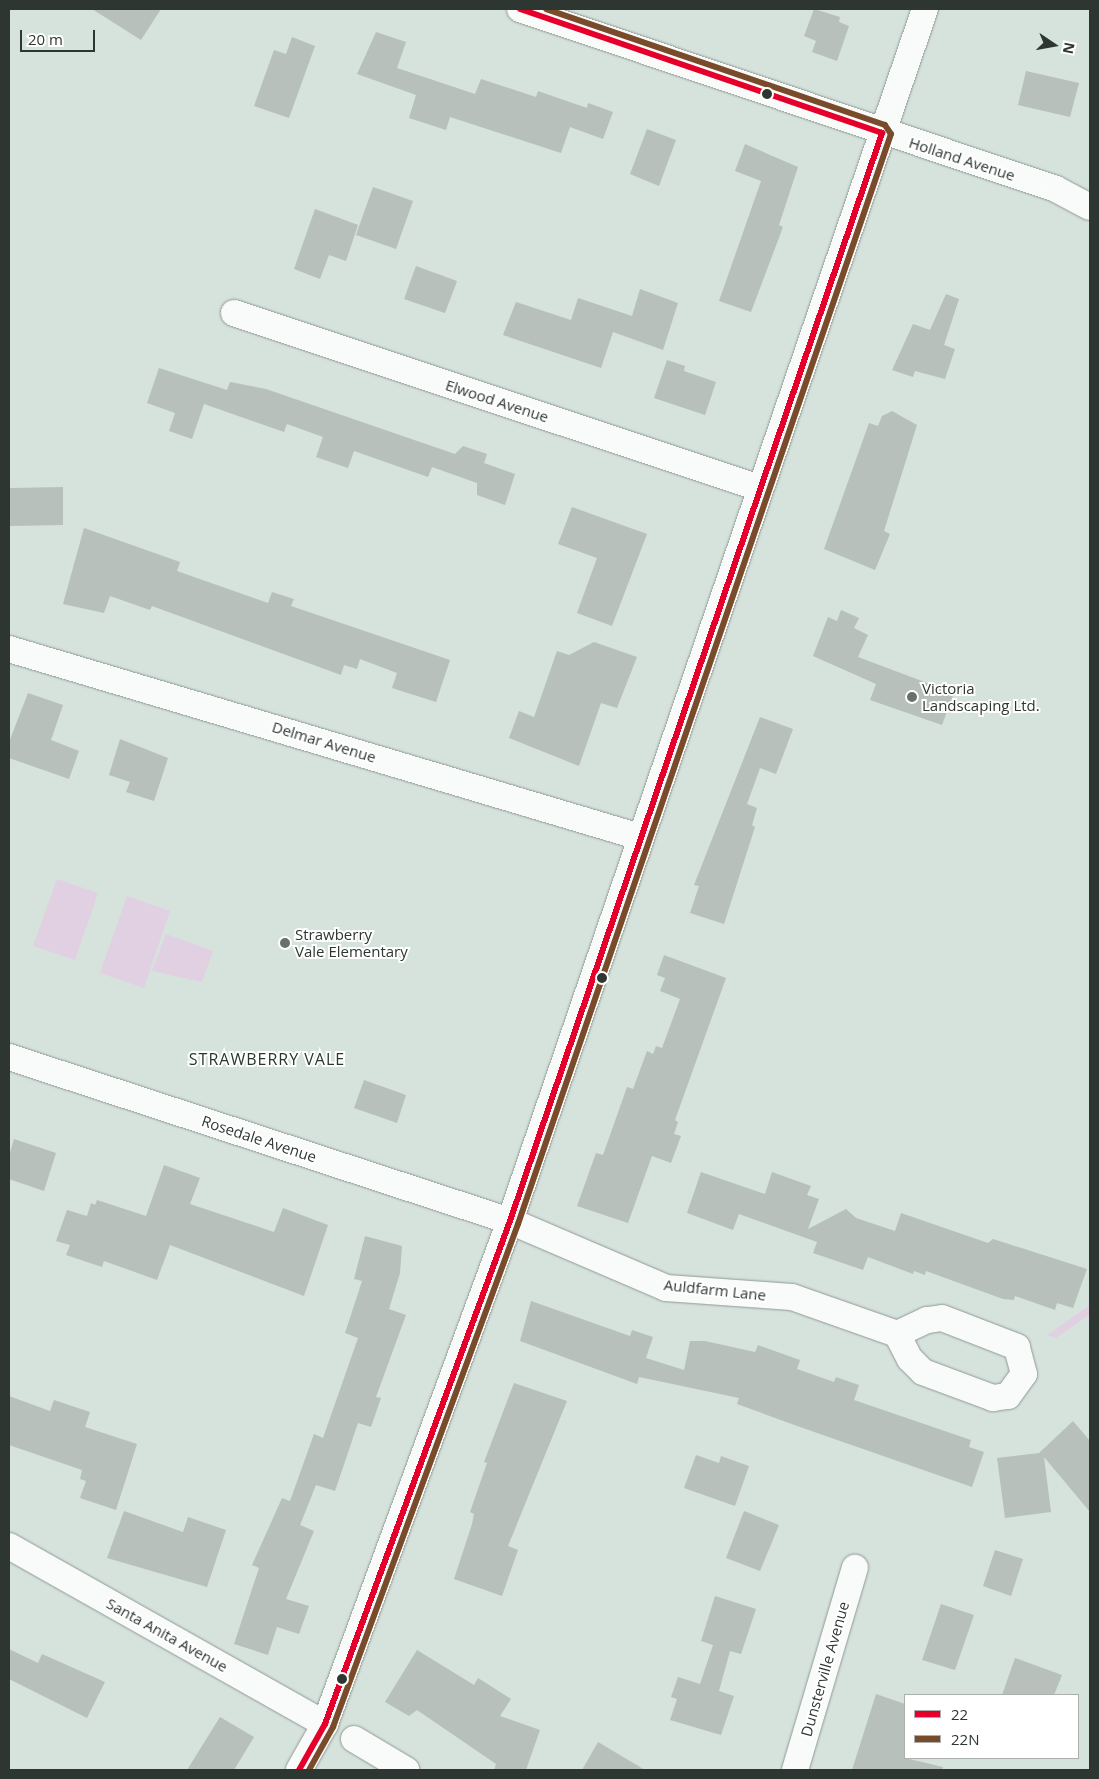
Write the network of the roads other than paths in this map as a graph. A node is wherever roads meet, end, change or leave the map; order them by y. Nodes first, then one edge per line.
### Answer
1 (520, 9) edge
2 (925, 9) edge
3 (882, 133) junction
4 (1090, 207) edge
5 (234, 313) dead end
6 (759, 488) junction
7 (9, 649) edge
8 (640, 837) junction
9 (9, 1057) edge
10 (510, 1221) junction
11 (897, 1334) dead end
12 (9, 1546) edge
13 (855, 1568) dead end
14 (326, 1724) junction
15 (354, 1739) dead end
16 (299, 1770) edge
17 (406, 1770) edge
18 (795, 1770) edge

1 - 3 street, Holland Avenue
2 - 3 street
3 - 4 street, Holland Avenue
3 - 6 street
5 - 6 street, Elwood Avenue
6 - 8 street
7 - 8 street, Delmar Avenue
8 - 10 street
9 - 10 street, Rosedale Avenue
10 - 11 street, Auldfarm Lane
10 - 14 street
12 - 14 street, Santa Anita Avenue
13 - 18 street, Dunsterville Avenue
14 - 16 street
15 - 17 street

